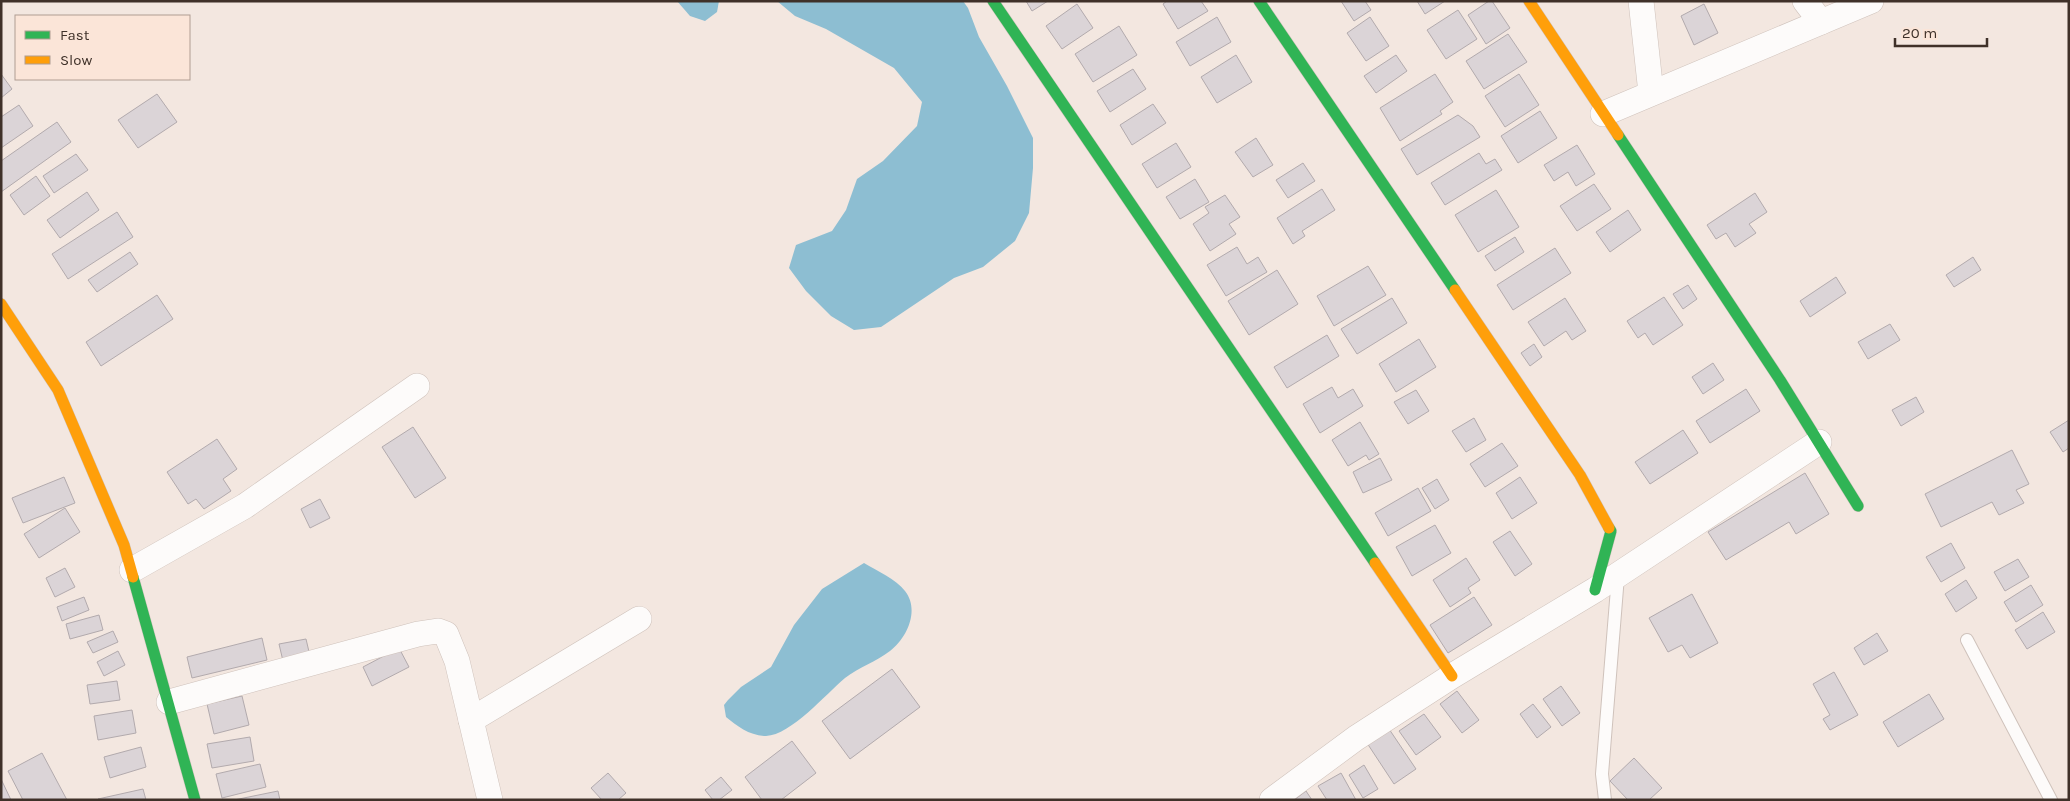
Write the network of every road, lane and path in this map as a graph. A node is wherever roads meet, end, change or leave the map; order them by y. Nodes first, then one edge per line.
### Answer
1 (993, 1) edge
2 (1260, 1) edge
3 (1529, 1) edge
4 (1641, 1) edge
5 (1805, 1) edge
6 (1871, 1) edge
7 (1821, 22) junction
8 (1651, 93) junction
9 (1603, 114) junction
10 (1, 304) edge
11 (417, 386) dead end
12 (1819, 442) junction
13 (1858, 506) dead end
14 (132, 570) junction
15 (1618, 574) junction
16 (1595, 590) junction
17 (639, 619) dead end
18 (1967, 640) dead end
19 (1452, 676) junction
20 (169, 702) junction
21 (471, 720) junction
22 (195, 800) edge
23 (490, 800) edge
24 (1272, 800) edge
25 (1605, 800) edge
26 (2051, 800) edge

1 - 19 street
2 - 16 street
3 - 9 street
4 - 8 street
5 - 7 street
6 - 7 street
7 - 8 street
8 - 9 street
9 - 12 street
10 - 14 street
11 - 14 street
12 - 13 street
12 - 15 street
14 - 20 street
15 - 16 street
15 - 25 lane
16 - 19 street
17 - 21 street
18 - 26 lane
19 - 24 street
20 - 21 street
20 - 22 street
21 - 23 street

